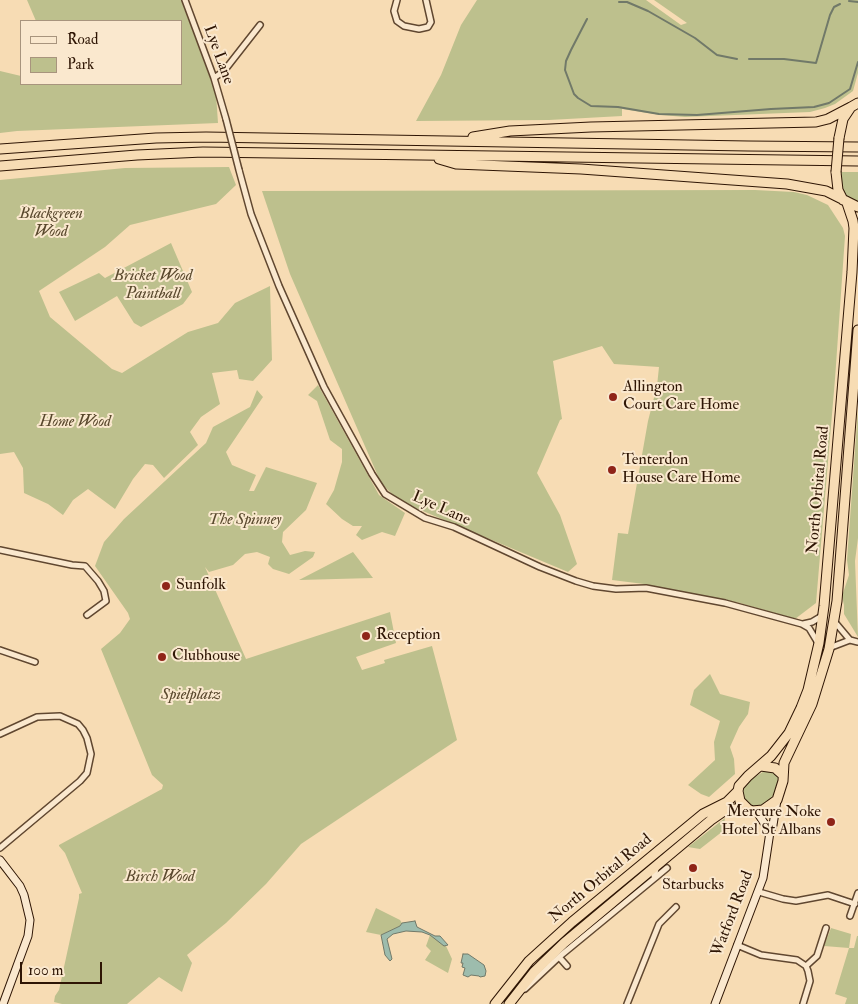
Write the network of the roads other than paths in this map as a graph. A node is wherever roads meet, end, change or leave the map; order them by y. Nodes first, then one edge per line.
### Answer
1 (186, 0) edge
2 (396, 0) edge
3 (426, 0) edge
4 (260, 24) dead end
5 (214, 78) junction
6 (855, 103) edge
7 (456, 140) junction
8 (858, 146) edge
9 (0, 149) edge
10 (431, 156) junction
11 (858, 161) edge
12 (0, 166) edge
13 (845, 202) junction
14 (858, 208) edge
15 (858, 330) edge
16 (0, 550) edge
17 (87, 615) dead end
18 (823, 615) junction
19 (834, 621) junction
20 (802, 624) junction
21 (850, 640) junction
22 (858, 642) edge
23 (819, 644) junction
24 (829, 648) junction
25 (0, 650) edge
26 (35, 662) dead end
27 (0, 734) edge
28 (761, 766) junction
29 (783, 775) junction
30 (738, 791) junction
31 (777, 800) junction
32 (752, 810) junction
33 (770, 832) junction
34 (0, 848) edge
35 (0, 860) edge
36 (658, 864) junction
37 (667, 868) dead end
38 (655, 878) junction
39 (759, 892) junction
40 (858, 893) edge
41 (855, 904) junction
42 (676, 907) dead end
43 (850, 916) dead end
44 (826, 928) dead end
45 (737, 945) junction
46 (559, 957) junction
47 (541, 965) junction
48 (567, 966) dead end
49 (806, 966) junction
50 (517, 975) junction
51 (512, 1001) edge
52 (2, 1002) edge
53 (494, 1004) edge
54 (626, 1004) edge
55 (715, 1004) edge
56 (803, 1004) edge

1 - 5 street, Lye Lane
2 - 3 street
4 - 5 street
5 - 20 street, Lye Lane, bridge
6 - 7 highway
6 - 13 highway, North Orbital Road, bridge
7 - 8 highway
7 - 9 highway
10 - 11 highway
10 - 12 highway
10 - 13 highway
13 - 14 highway
13 - 18 highway, North Orbital Road
15 - 19 highway, North Orbital Road
16 - 17 street
18 - 20 street
18 - 23 highway, North Orbital Road
19 - 21 street
19 - 24 highway, North Orbital Road
20 - 23 street
21 - 22 street
21 - 24 street
23 - 28 highway, North Orbital Road
24 - 29 highway, North Orbital Road
25 - 26 street
27 - 34 street
28 - 29 highway
28 - 30 highway
29 - 31 highway
30 - 32 highway
30 - 50 highway, North Orbital Road
31 - 32 highway
31 - 33 main road, Watford Road
32 - 33 main road
32 - 36 highway, North Orbital Road
33 - 39 main road, Watford Road
35 - 52 main road
36 - 38 street
36 - 47 highway, North Orbital Road
37 - 38 street
38 - 46 street
39 - 41 street
39 - 45 main road, Watford Road
40 - 41 street
41 - 43 street
42 - 54 street
44 - 49 street
45 - 49 street
45 - 55 main road, Watford Road
46 - 48 street
46 - 51 street
47 - 50 highway
47 - 51 highway, North Orbital Road
49 - 56 street
50 - 53 highway, North Orbital Road

